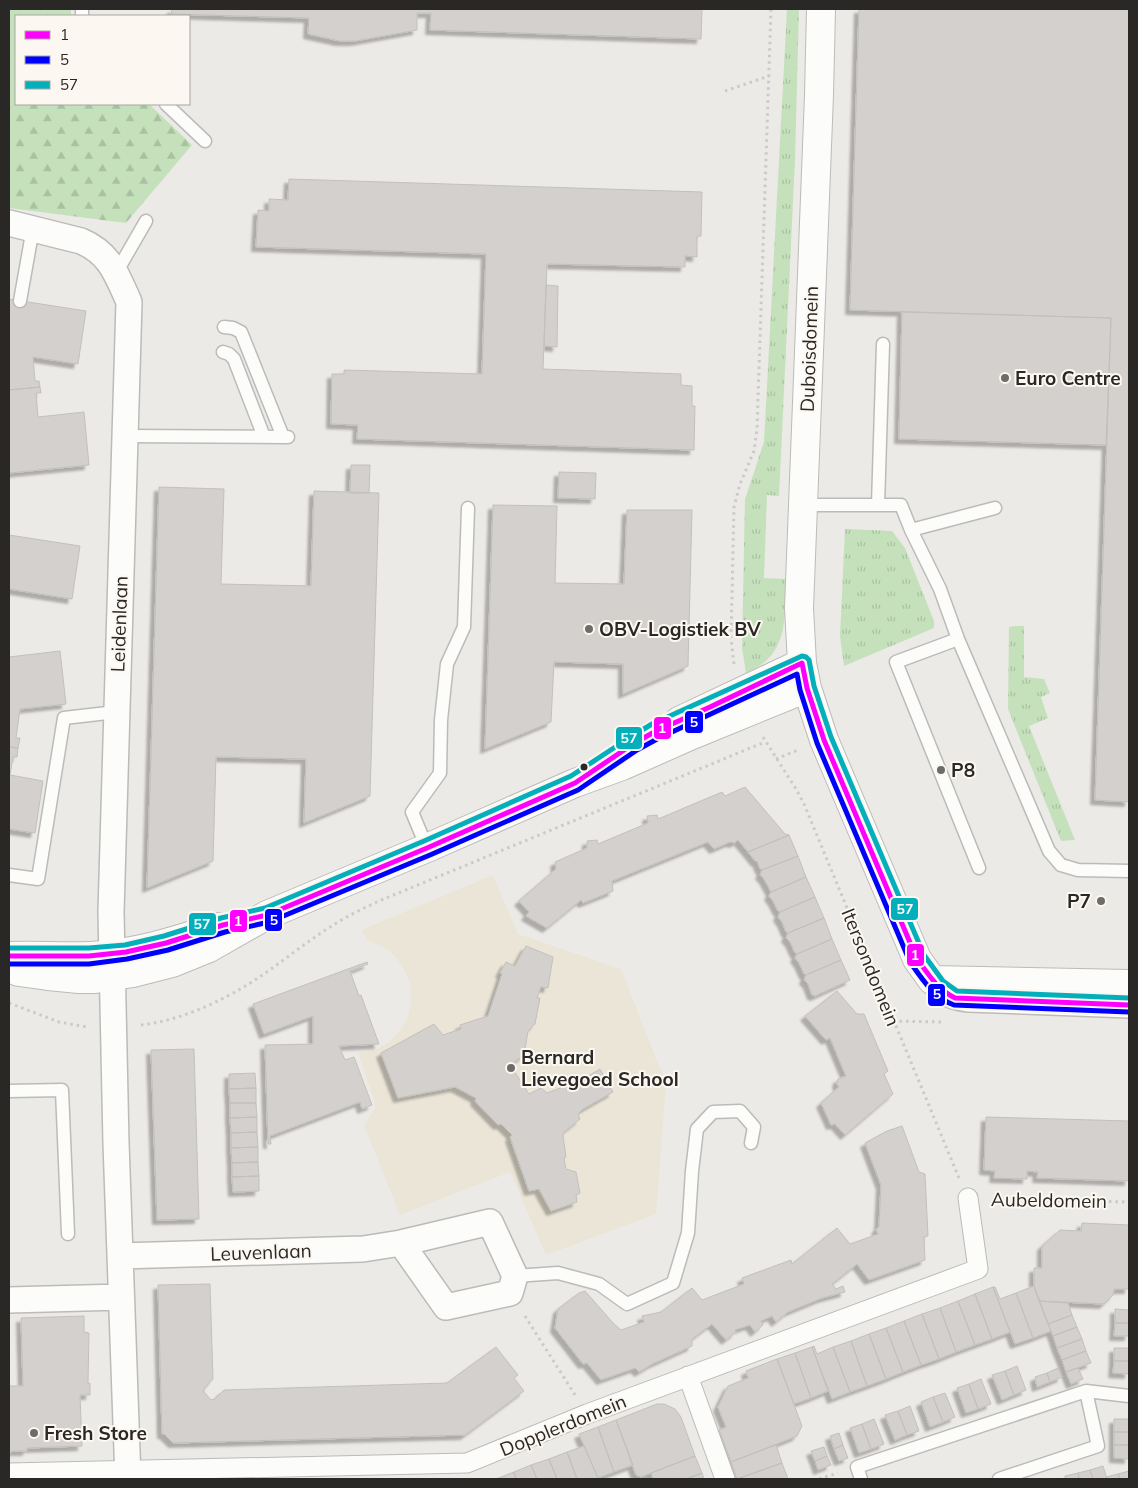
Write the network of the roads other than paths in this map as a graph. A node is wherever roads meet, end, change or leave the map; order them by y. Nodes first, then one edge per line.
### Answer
1 (821, 9) edge
2 (167, 105) edge
3 (205, 141) dead end
4 (146, 221) dead end
5 (9, 222) edge
6 (33, 228) junction
7 (116, 273) junction
8 (20, 301) dead end
9 (224, 327) dead end
10 (883, 344) dead end
11 (223, 352) dead end
12 (124, 436) junction
13 (264, 437) junction
14 (803, 505) junction
15 (878, 505) junction
16 (468, 508) dead end
17 (995, 508) dead end
18 (911, 530) junction
19 (958, 639) junction
20 (805, 676) junction
21 (116, 712) junction
22 (427, 848) junction
23 (979, 868) dead end
24 (1129, 871) edge
25 (9, 875) edge
26 (9, 956) edge
27 (111, 966) junction
28 (9, 968) edge
29 (932, 980) junction
30 (1129, 984) edge
31 (1129, 1005) edge
32 (9, 1091) edge
33 (751, 1143) dead end
34 (968, 1198) road end
35 (68, 1234) dead end
36 (401, 1243) junction
37 (120, 1256) junction
38 (513, 1285) junction
39 (121, 1297) junction
40 (9, 1300) edge
41 (688, 1376) junction
42 (1086, 1391) junction
43 (1129, 1396) edge
44 (9, 1473) edge
45 (128, 1474) edge
46 (725, 1479) edge
47 (861, 1479) edge
48 (998, 1479) edge

1 - 14 street, Duboisdomein
2 - 3 lane
4 - 7 lane
5 - 6 street, Leidenlaan
6 - 7 street, Leidenlaan
6 - 8 lane
7 - 12 street, Leidenlaan
9 - 13 lane
10 - 15 lane
11 - 13 lane
12 - 13 lane
12 - 21 street, Leidenlaan
14 - 15 lane
14 - 20 street, Duboisdomein
15 - 18 lane
16 - 22 lane
17 - 18 lane
18 - 19 lane
19 - 23 lane
19 - 24 lane
20 - 22 street
20 - 29 street
21 - 25 lane
21 - 27 street, Leidenlaan
22 - 27 street
26 - 27 street
27 - 28 street
27 - 37 street
29 - 30 street
29 - 31 street
32 - 35 lane
33 - 38 lane
34 - 41 street, Dopplerdomein
36 - 37 street, Leuvenlaan
36 - 38 street
36 - 38 street, Leuvenlaan
37 - 39 street
39 - 40 street
39 - 45 street
41 - 45 street, Dopplerdomein
41 - 46 street
42 - 43 lane
42 - 47 lane
42 - 48 lane
44 - 45 street, Dopplerdomein

